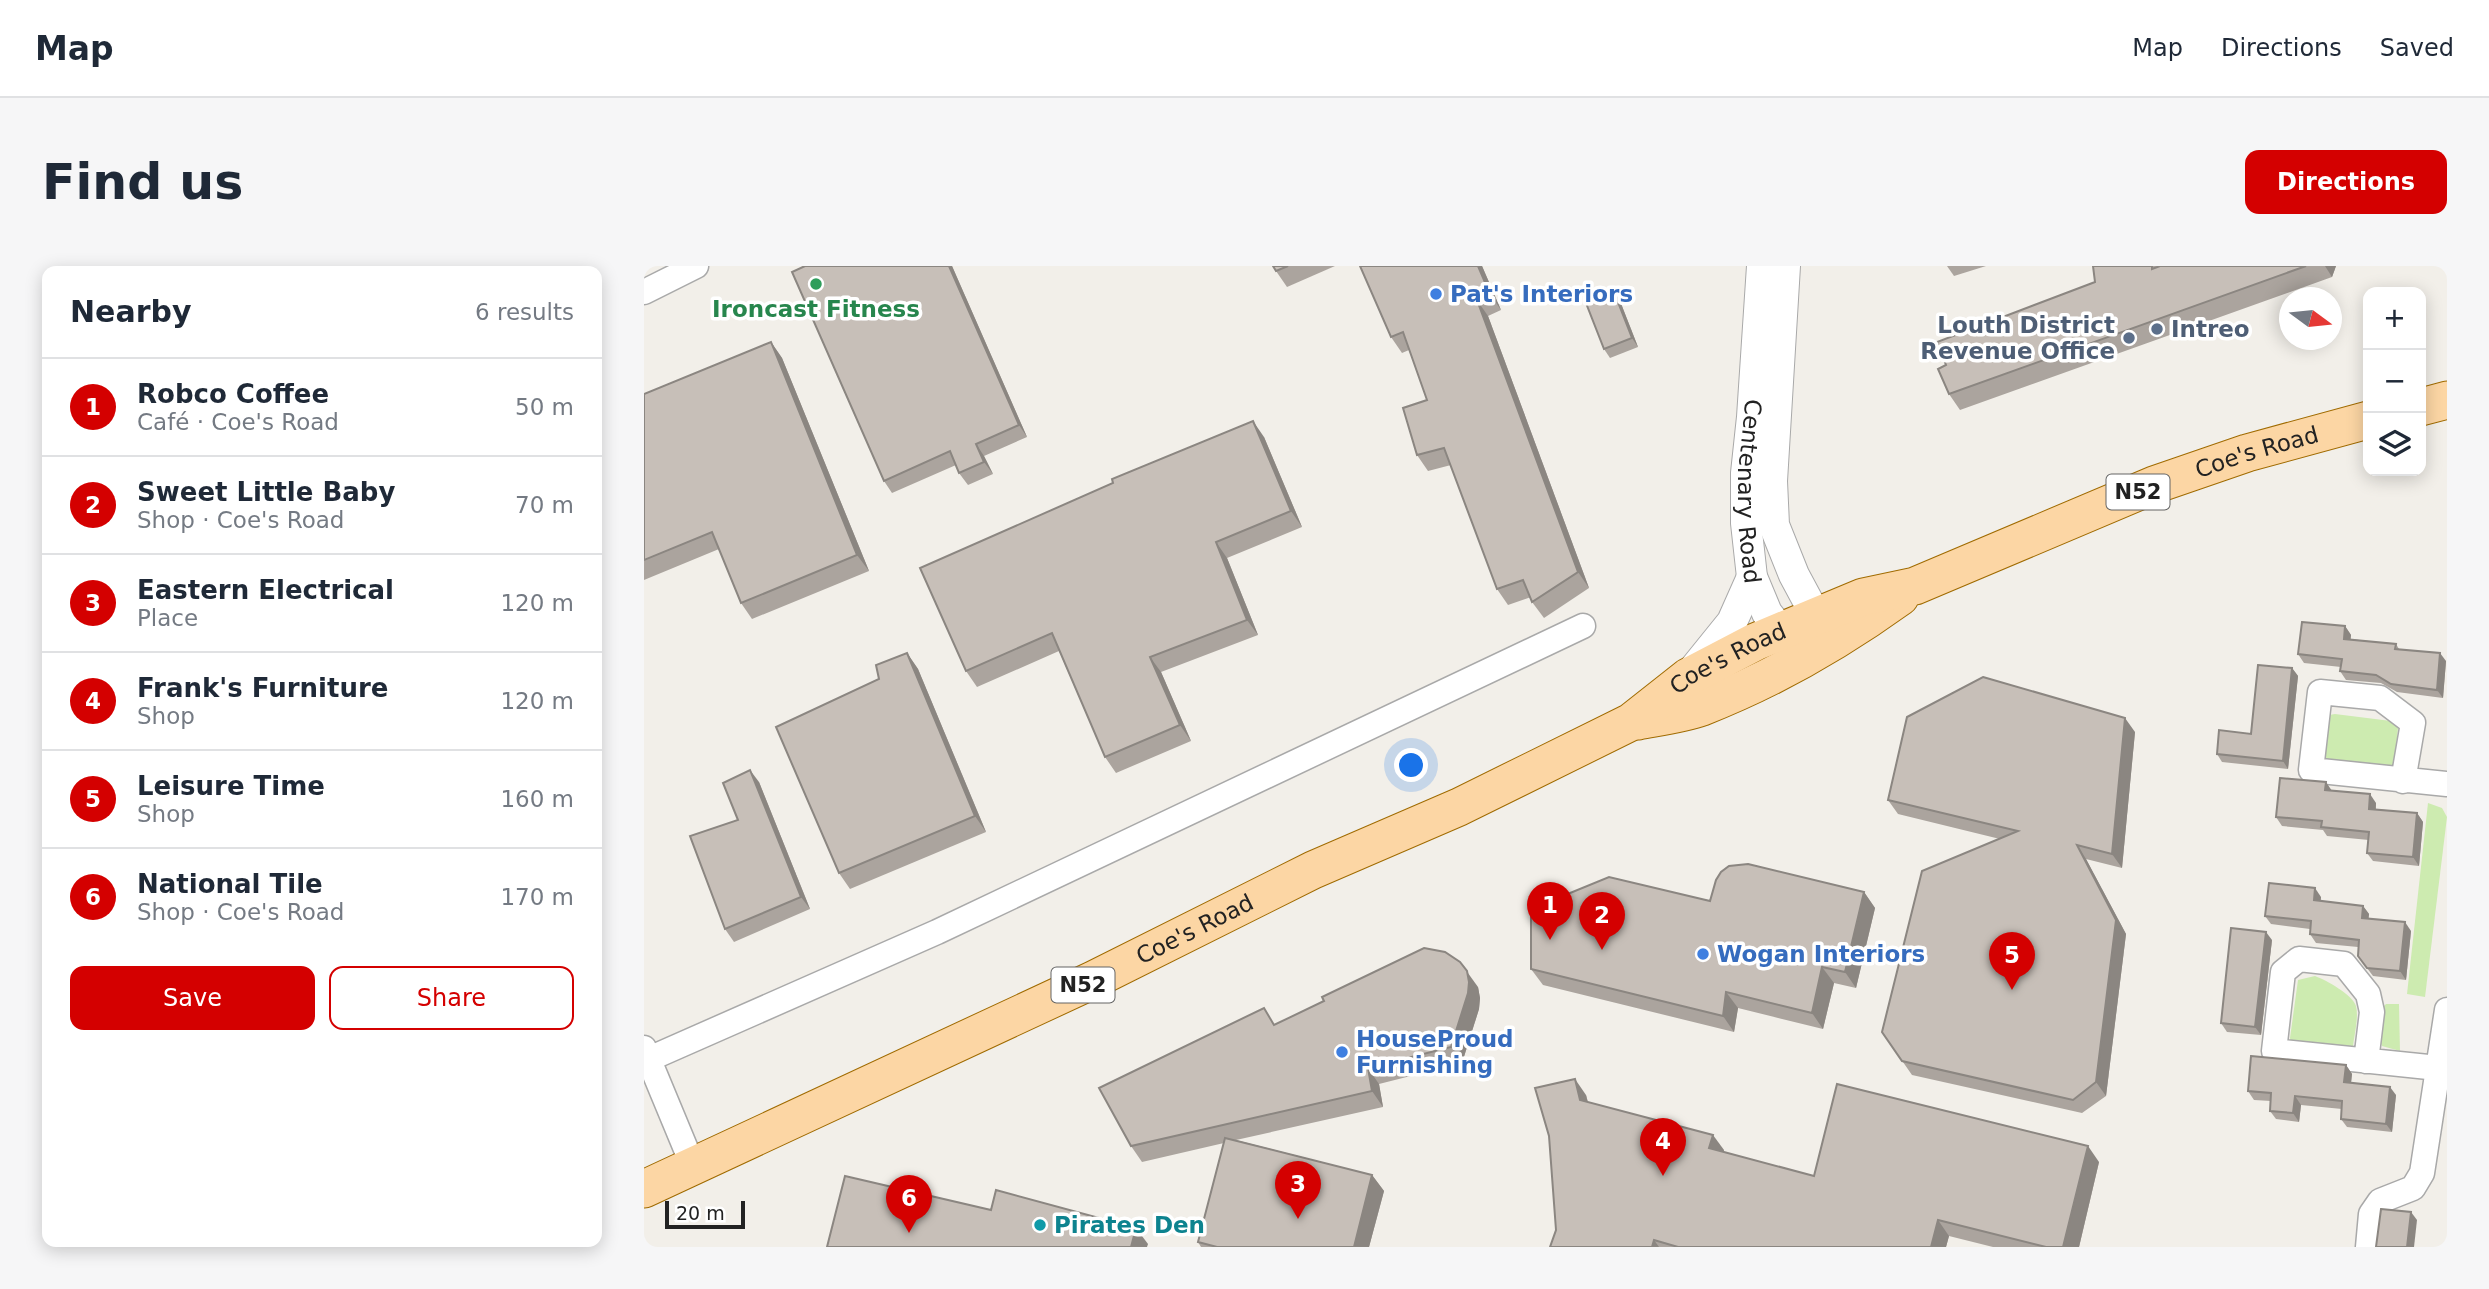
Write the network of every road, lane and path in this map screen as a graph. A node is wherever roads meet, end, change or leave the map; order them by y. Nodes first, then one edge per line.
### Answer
1 (696, 266) edge
2 (1762, 266) edge
3 (1785, 266) edge
4 (644, 292) edge
5 (2447, 400) edge
6 (2426, 406) edge
7 (2363, 421) edge
8 (1752, 577) junction
9 (1583, 626) dead end
10 (1805, 638) junction
11 (1688, 677) junction
12 (1631, 722) junction
13 (2403, 781) junction
14 (2447, 784) edge
15 (2447, 1010) edge
16 (646, 1054) edge
17 (2366, 1060) junction
18 (2438, 1068) junction
19 (693, 1166) junction
20 (644, 1189) edge
21 (2368, 1247) edge

1 - 4 street
2 - 8 street, Centenary Road
3 - 10 street, Centenary Road
5 - 6 main road
7 - 10 main road, Coe's Road / N52
8 - 10 street, Centenary Road
8 - 11 street
9 - 16 street
10 - 11 main road, Coe's Road / N52
10 - 12 main road, Coe's Road / N52
11 - 12 main road, Coe's Road / N52
12 - 19 main road, Coe's Road / N52
13 - 13 street
13 - 14 street
15 - 18 street
16 - 19 street
17 - 17 street
17 - 18 street
18 - 21 street
19 - 20 main road, Coe's Road / N52

